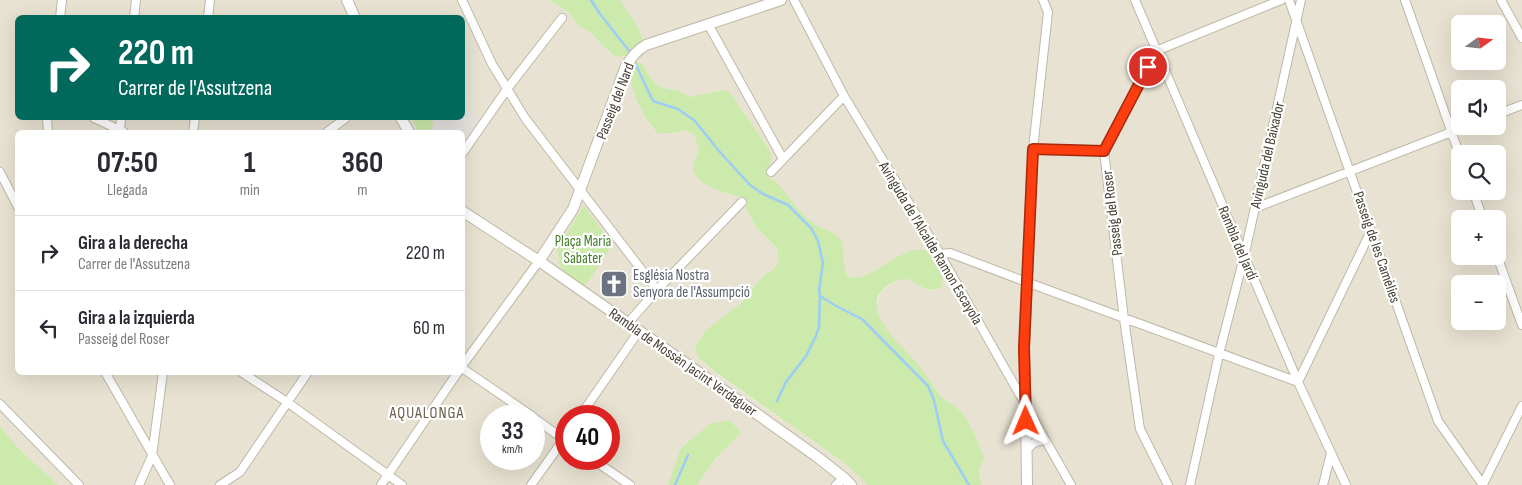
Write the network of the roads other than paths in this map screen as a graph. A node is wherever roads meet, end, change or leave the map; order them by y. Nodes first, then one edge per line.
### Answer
1 (62, 0) edge
2 (136, 0) edge
3 (210, 0) edge
4 (347, 0) edge
5 (462, 0) edge
6 (781, 0) edge
7 (794, 0) edge
8 (1043, 0) edge
9 (1135, 0) edge
10 (1281, 0) edge
11 (1289, 0) edge
12 (1301, 0) edge
13 (1405, 0) edge
14 (1501, 0) edge
15 (60, 15) edge
16 (134, 15) edge
17 (208, 15) edge
18 (354, 15) edge
19 (562, 18) dead end
20 (1296, 22) junction
21 (708, 24) junction
22 (1522, 38) edge
23 (1156, 50) junction
24 (507, 89) junction
25 (844, 96) junction
26 (1522, 105) edge
27 (1506, 111) edge
28 (98, 120) edge
29 (343, 120) edge
30 (120, 130) edge
31 (330, 130) edge
32 (1451, 132) joint
33 (1033, 149) junction
34 (465, 150) edge
35 (1104, 151) junction
36 (783, 159) junction
37 (0, 172) edge
38 (771, 172) dead end
39 (1350, 172) junction
40 (581, 190) junction
41 (15, 201) edge
42 (742, 202) dead end
43 (1255, 208) junction
44 (465, 213) edge
45 (1371, 230) junction
46 (940, 254) junction
47 (1244, 257) junction
48 (539, 261) junction
49 (1500, 265) edge
50 (1028, 284) junction
51 (657, 290) junction
52 (1124, 319) junction
53 (628, 324) junction
54 (1522, 325) edge
55 (639, 331) junction
56 (1219, 354) junction
57 (465, 363) edge
58 (465, 369) edge
59 (107, 375) edge
60 (163, 375) edge
61 (246, 375) edge
62 (306, 375) edge
63 (456, 375) edge
64 (1025, 379) junction
65 (1011, 381) junction
66 (1298, 382) junction
67 (287, 402) junction
68 (0, 404) edge
69 (516, 405) edge
70 (588, 405) edge
71 (1026, 406) junction
72 (1521, 411) edge
73 (1045, 440) junction
74 (1027, 449) junction
75 (555, 453) edge
76 (1331, 453) junction
77 (152, 456) junction
78 (608, 470) edge
79 (388, 476) junction
80 (848, 482) edge
81 (79, 485) edge
82 (139, 485) edge
83 (170, 485) edge
84 (220, 485) edge
85 (381, 485) edge
86 (402, 485) edge
87 (531, 485) edge
88 (630, 485) edge
89 (836, 485) edge
90 (1026, 485) edge
91 (1071, 485) edge
92 (1168, 485) edge
93 (1190, 485) edge
94 (1323, 485) edge
95 (1346, 485) edge
96 (1483, 485) edge

1 - 15 street
2 - 16 street
3 - 17 street
4 - 18 street
5 - 24 street
6 - 21 street, Passeig del Nard
7 - 25 street, Avinguda de l'Alcalde Ramon Escayola
8 - 33 street
9 - 23 street, Rambla del Jardí
10 - 23 street
11 - 20 street, Passeig de les Camèlies
12 - 20 street, Avinguda del Baixador
13 - 32 street
14 - 22 street
19 - 24 street
20 - 39 street, Passeig de les Camèlies
20 - 43 street, Avinguda del Baixador
21 - 36 street
21 - 40 street, Passeig del Nard
23 - 35 street, Passeig del Roser
23 - 47 street, Rambla del Jardí
24 - 34 street
24 - 40 street
25 - 36 street
25 - 46 street, Avinguda de l'Alcalde Ramon Escayola
26 - 27 street
28 - 30 street
29 - 31 street
32 - 39 street
33 - 35 street
33 - 50 street
35 - 52 street, Passeig del Roser
36 - 38 street
37 - 41 street
39 - 43 street
39 - 45 street, Passeig de les Camèlies
40 - 48 street, Passeig del Nard
40 - 51 street
42 - 51 street
43 - 47 street, Avinguda del Baixador
44 - 48 street, Rambla de Mossèn Jacint Verdaguer
45 - 66 street
45 - 96 street, Passeig de les Camèlies
46 - 50 street
46 - 65 street, Avinguda de l'Alcalde Ramon Escayola
47 - 56 street, Avinguda del Baixador
47 - 66 street, Rambla del Jardí
48 - 53 street, Rambla de Mossèn Jacint Verdaguer
48 - 57 street
49 - 54 street
50 - 52 street
50 - 64 street
51 - 53 street
52 - 56 street
52 - 92 street, Passeig del Roser
53 - 55 street, Rambla de Mossèn Jacint Verdaguer
55 - 70 street
55 - 80 street, Rambla de Mossèn Jacint Verdaguer
56 - 66 street
56 - 93 street, Avinguda del Baixador
58 - 69 street
59 - 77 street
60 - 77 street
61 - 67 street
62 - 67 street
63 - 79 street
64 - 65 street
64 - 71 street
65 - 71 street, Avinguda de l'Alcalde Ramon Escayola
66 - 76 street, Rambla del Jardí
67 - 79 street
67 - 84 street
68 - 81 street
71 - 73 street, Avinguda de l'Alcalde Ramon Escayola
71 - 74 street
72 - 96 street
73 - 74 street
73 - 91 street, Avinguda de l'Alcalde Ramon Escayola
74 - 90 street
75 - 87 street
76 - 94 street
76 - 95 street, Rambla del Jardí
77 - 82 street
77 - 83 street
78 - 88 street
79 - 85 street
79 - 86 street
80 - 89 street

